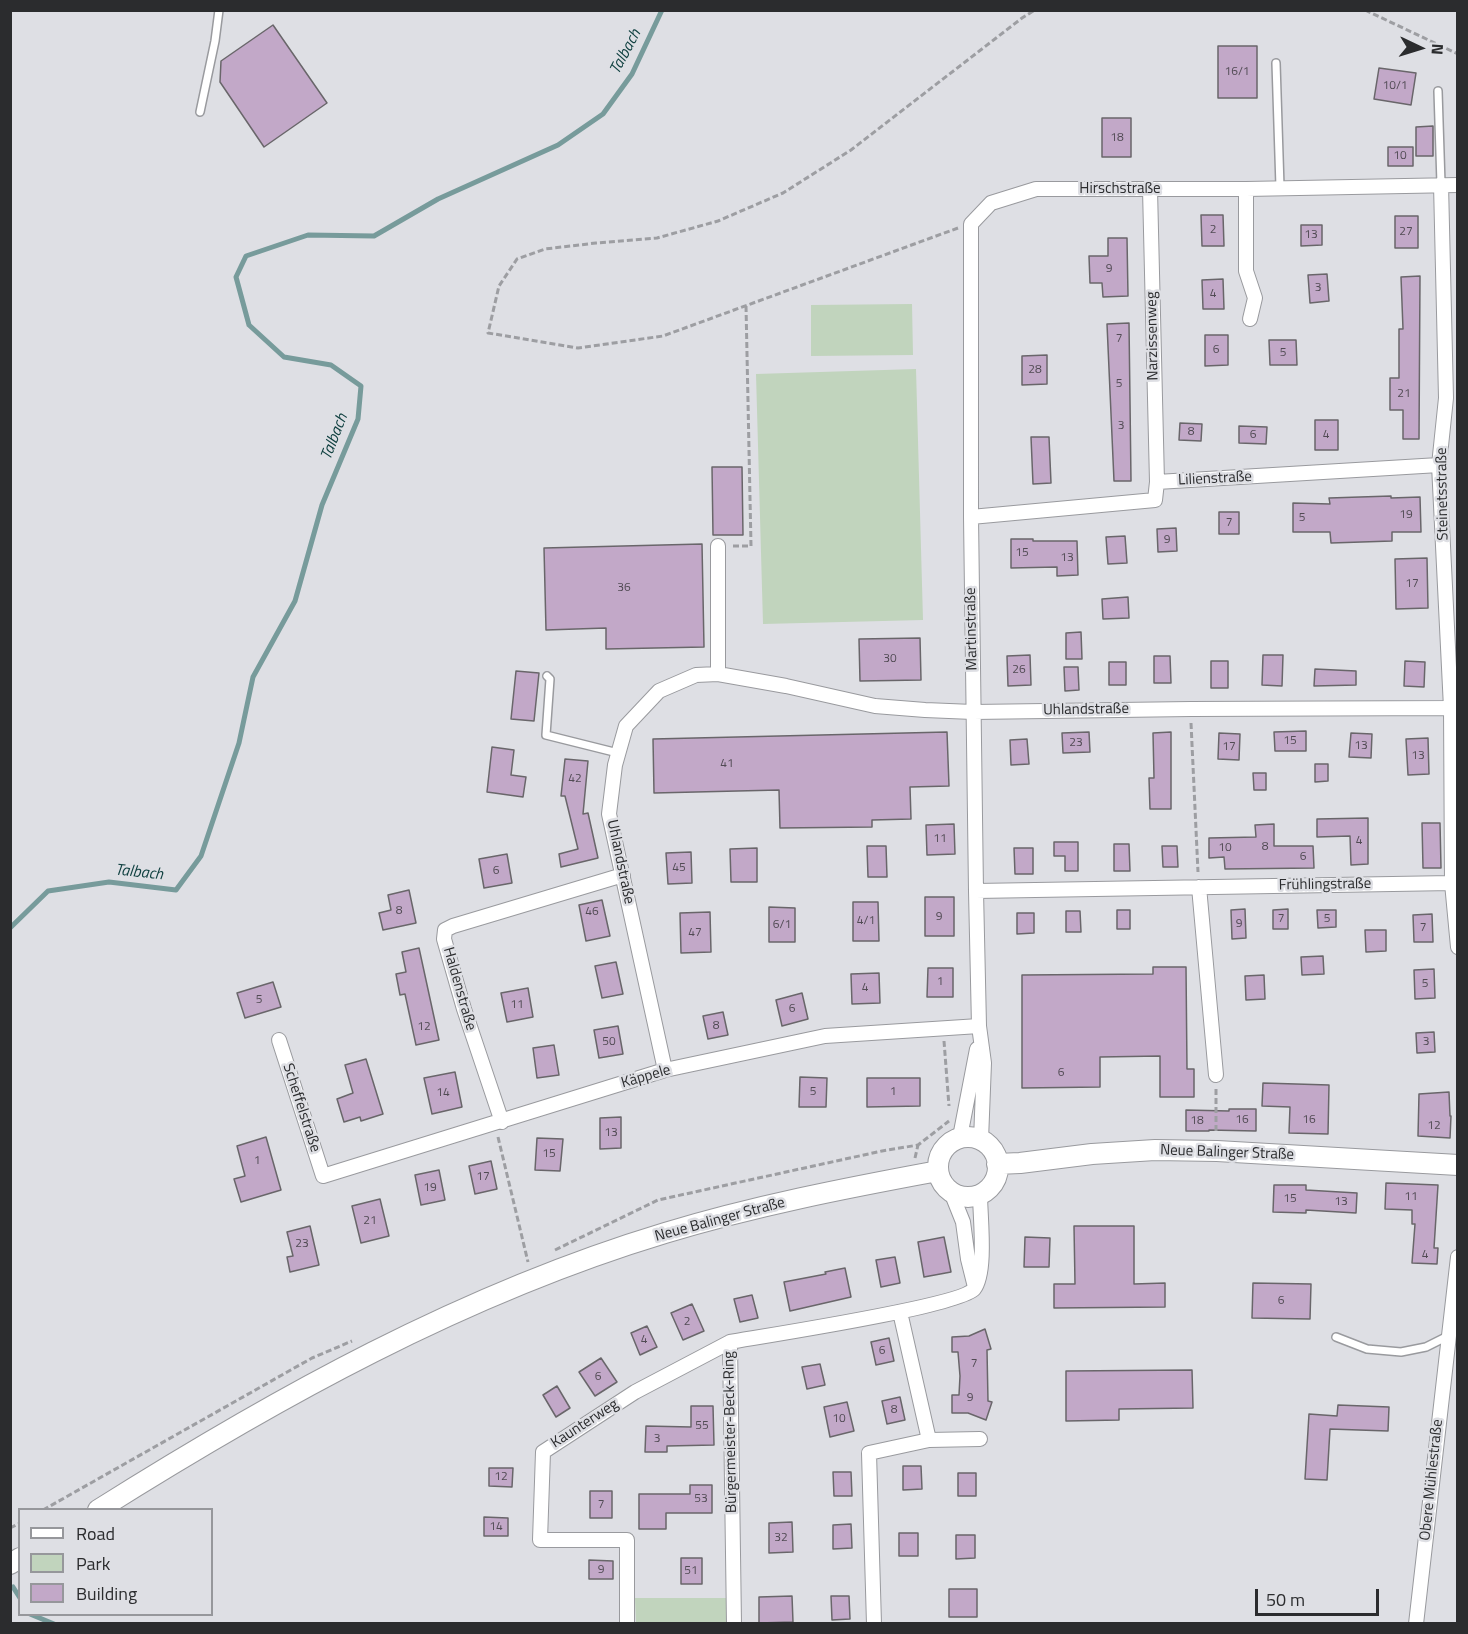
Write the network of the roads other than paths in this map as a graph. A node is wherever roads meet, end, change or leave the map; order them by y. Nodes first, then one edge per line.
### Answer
1 (219, 10) edge
2 (1276, 63) dead end
3 (1438, 91) dead end
4 (200, 112) dead end
5 (1441, 184) junction
6 (1458, 185) edge
7 (1280, 187) junction
8 (1150, 189) junction
9 (1246, 189) junction
10 (971, 224) joint
11 (1250, 319) dead end
12 (1439, 465) junction
13 (1157, 482) junction
14 (971, 517) junction
15 (718, 546) road end
16 (718, 674) junction
17 (548, 676) dead end
18 (1454, 708) edge
19 (973, 712) junction
20 (618, 753) junction
21 (623, 875) junction
22 (1452, 883) junction
23 (1199, 887) junction
24 (976, 891) junction
25 (1458, 947) edge
26 (979, 1030) junction
27 (279, 1040) dead end
28 (665, 1070) junction
29 (1216, 1075) road end
30 (498, 1123) junction
31 (960, 1137) junction
32 (981, 1140) junction
33 (997, 1164) junction
34 (1458, 1165) edge
35 (938, 1171) junction
36 (323, 1176) joint
37 (951, 1192) junction
38 (980, 1194) junction
39 (1457, 1266) edge
40 (975, 1287) junction
41 (900, 1312) junction
42 (1448, 1336) junction
43 (1336, 1337) dead end
44 (730, 1342) junction
45 (980, 1439) dead end
46 (929, 1440) junction
47 (100, 1508) edge
48 (627, 1623) edge
49 (734, 1623) edge
50 (874, 1623) edge
51 (1416, 1623) edge

1 - 4 lane
2 - 7 lane
3 - 5 lane
5 - 6 street, Hirschstraße
5 - 7 street, Hirschstraße
5 - 12 street, Steinetsstraße
7 - 9 street, Hirschstraße
8 - 9 street, Hirschstraße
8 - 10 street, Hirschstraße
8 - 13 street, Narzissenweg
9 - 11 street
10 - 14 street, Martinstraße
12 - 13 street, Lilienstraße
12 - 18 street, Steinetsstraße
13 - 14 street, Lilienstraße
14 - 19 street, Martinstraße
15 - 16 street
16 - 19 street, Uhlandstraße
16 - 20 street, Uhlandstraße
17 - 20 lane
18 - 19 street, Uhlandstraße
18 - 22 street, Steinetsstraße
19 - 24 street, Martinstraße
20 - 21 street, Uhlandstraße
21 - 28 street, Uhlandstraße
21 - 30 street, Haldenstraße
22 - 23 street, Frühlingstraße
22 - 25 street, Steinetsstraße
23 - 24 street, Frühlingstraße
23 - 29 street
24 - 26 street, Martinstraße
26 - 28 street, Käppele
26 - 31 street, Martinstraße
26 - 32 street, Martinstraße
27 - 36 street, Scheffelstraße
28 - 30 street, Käppele
30 - 36 street, Käppele
31 - 32 main road
31 - 35 main road
32 - 33 main road
33 - 34 main road, Neue Balinger Straße
33 - 38 main road
35 - 37 main road
35 - 47 main road, Neue Balinger Straße
37 - 38 main road
37 - 40 street
38 - 40 street
39 - 42 street, Obere Mühlestraße
40 - 41 street, Bürgermeister-Beck-Ring
41 - 44 street, Bürgermeister-Beck-Ring
41 - 46 street
42 - 43 lane
42 - 51 street, Obere Mühlestraße
44 - 48 street, Kaunterweg
44 - 49 street, Bürgermeister-Beck-Ring
45 - 46 street
46 - 50 street

